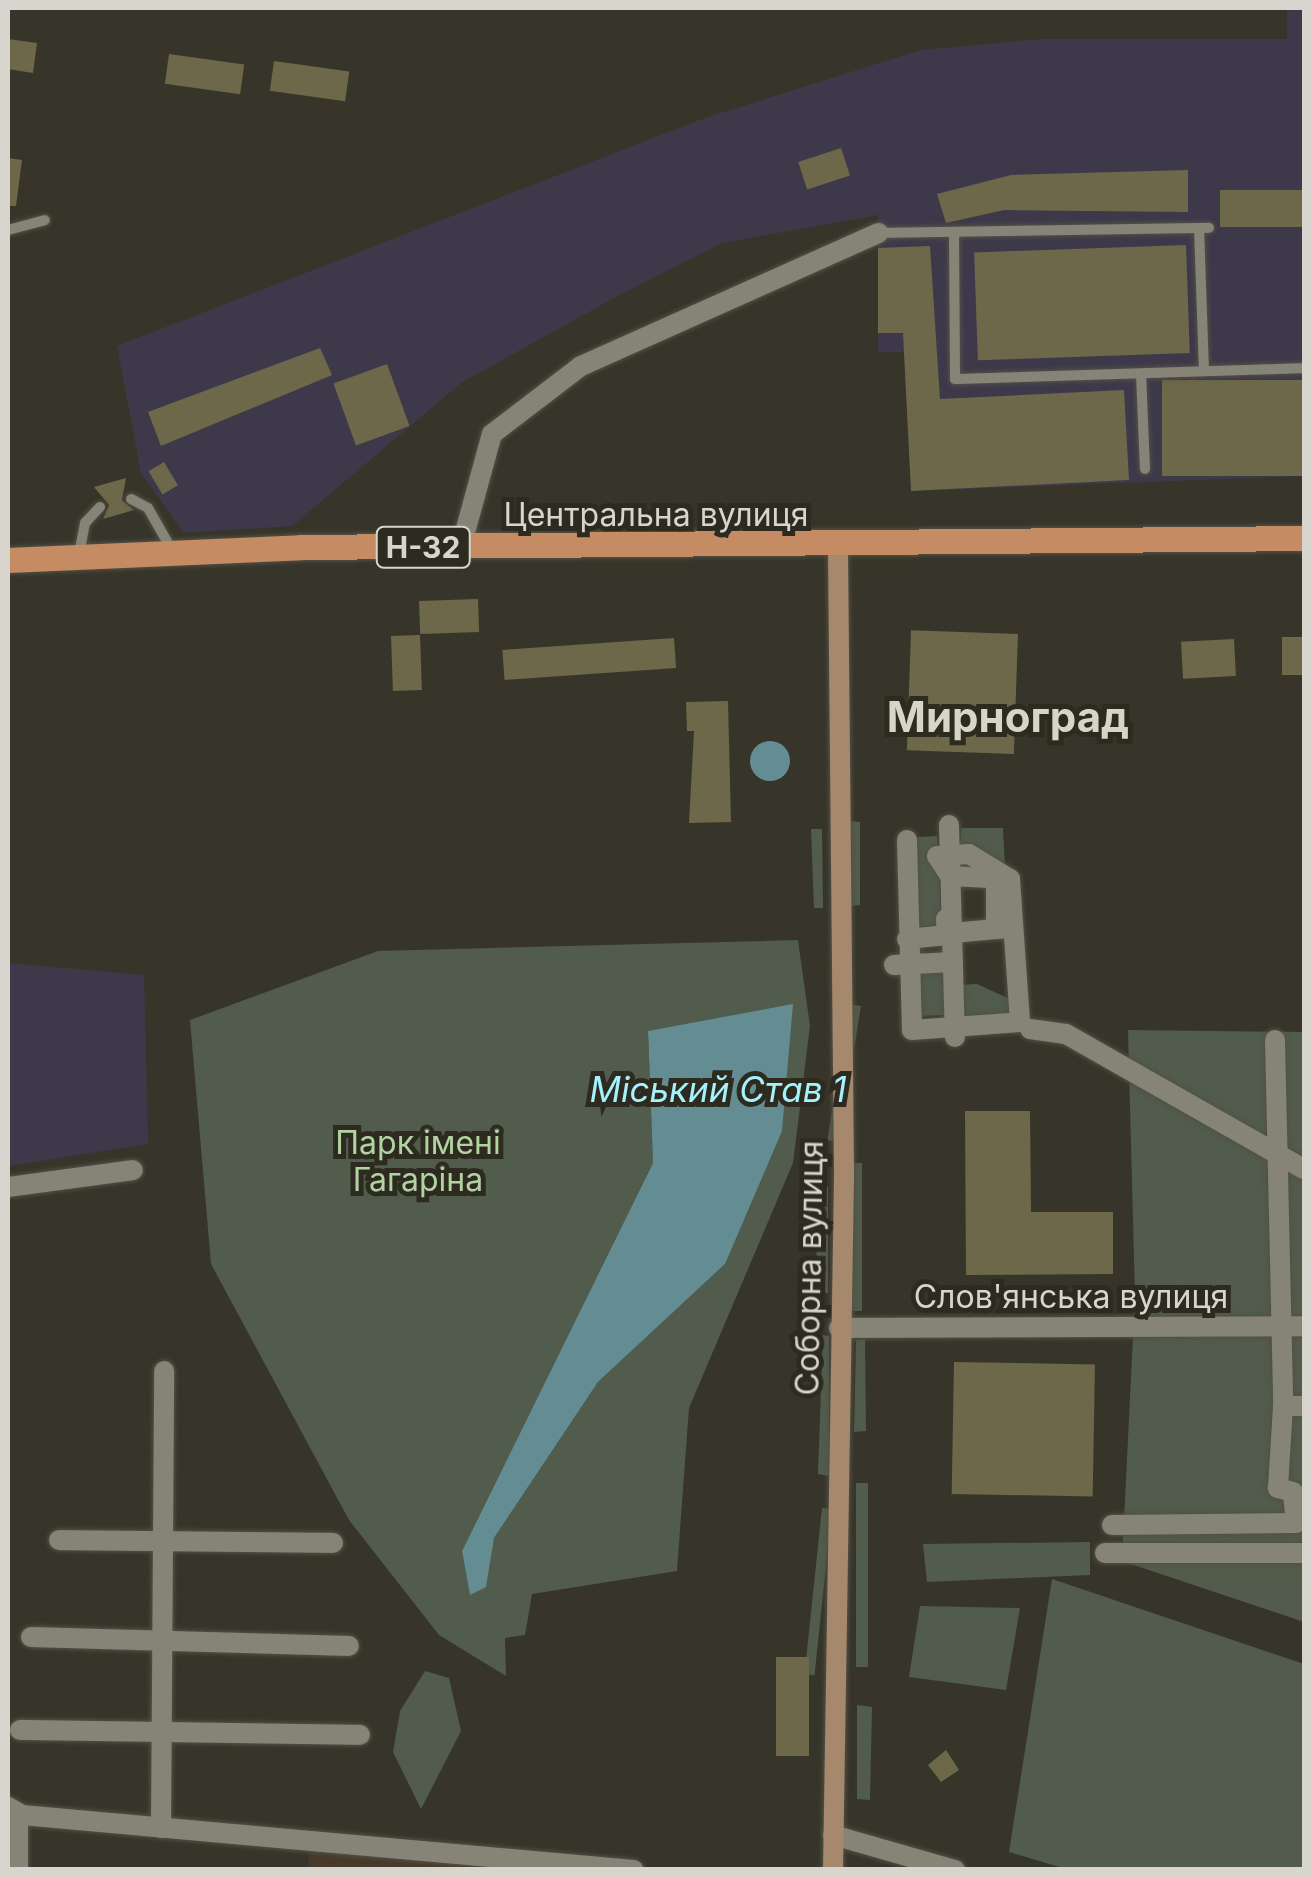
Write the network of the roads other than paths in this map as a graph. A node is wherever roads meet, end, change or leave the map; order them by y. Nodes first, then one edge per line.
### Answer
1 (45, 220) dead end
2 (8, 230) edge
3 (954, 232) junction
4 (878, 234) joint
5 (1304, 368) edge
6 (1204, 372) junction
7 (1141, 374) junction
8 (1145, 469) dead end
9 (132, 500) dead end
10 (100, 506) dead end
11 (1304, 538) edge
12 (461, 548) junction
13 (838, 548) junction
14 (173, 553) junction
15 (79, 557) junction
16 (8, 560) edge
17 (949, 824) dead end
18 (907, 840) dead end
19 (950, 876) junction
20 (951, 900) junction
21 (1005, 928) junction
22 (952, 932) junction
23 (907, 939) dead end
24 (953, 962) junction
25 (894, 965) dead end
26 (1030, 1029) dead end
27 (955, 1036) dead end
28 (1275, 1040) dead end
29 (1280, 1156) junction
30 (1304, 1169) edge
31 (133, 1170) dead end
32 (8, 1188) edge
33 (1296, 1326) edge
34 (838, 1328) junction
35 (164, 1371) dead end
36 (1294, 1406) edge
37 (1299, 1492) edge
38 (1198, 1524) junction
39 (1252, 1524) junction
40 (1300, 1524) edge
41 (1112, 1525) dead end
42 (164, 1539) junction
43 (59, 1540) dead end
44 (333, 1543) dead end
45 (1105, 1552) dead end
46 (1253, 1552) junction
47 (1304, 1552) edge
48 (1198, 1553) junction
49 (31, 1637) dead end
50 (162, 1640) junction
51 (349, 1646) dead end
52 (20, 1730) dead end
53 (163, 1731) junction
54 (360, 1735) dead end
55 (13, 1810) edge
56 (160, 1828) junction
57 (833, 1835) junction
58 (18, 1870) edge
59 (634, 1870) edge
60 (833, 1870) edge
61 (956, 1870) edge

1 - 2 lane
3 - 4 lane
3 - 6 lane
3 - 7 lane
4 - 12 street
5 - 6 lane
6 - 7 lane
7 - 8 lane
9 - 14 lane
10 - 15 lane
11 - 13 main road, Центральна вулиця / Н-32
12 - 13 main road, Центральна вулиця / Н-32
12 - 14 main road, Центральна вулиця / Н-32
13 - 34 street, Соборна вулиця
14 - 15 main road, Центральна вулиця / Н-32
15 - 16 main road, Центральна вулиця / Н-32
17 - 19 street
18 - 21 street
19 - 20 street
19 - 21 street
20 - 22 street
20 - 23 street
21 - 22 street
22 - 24 street
24 - 25 street
24 - 27 street
26 - 29 street
28 - 29 street
29 - 30 street
29 - 33 street
31 - 32 street
33 - 34 street, Слов'янська вулиця
33 - 36 street
34 - 57 street, Соборна вулиця
35 - 42 street
36 - 37 street
37 - 40 street
38 - 39 street
38 - 41 street
38 - 48 street
39 - 40 street
39 - 46 street
42 - 43 street
42 - 44 street
42 - 50 street
45 - 48 street
46 - 47 street
46 - 48 street
49 - 50 street
50 - 51 street
50 - 53 street
52 - 53 street
53 - 54 street
53 - 56 street
55 - 56 street
55 - 58 street
56 - 59 street
57 - 60 street, Соборна вулиця
57 - 61 street

